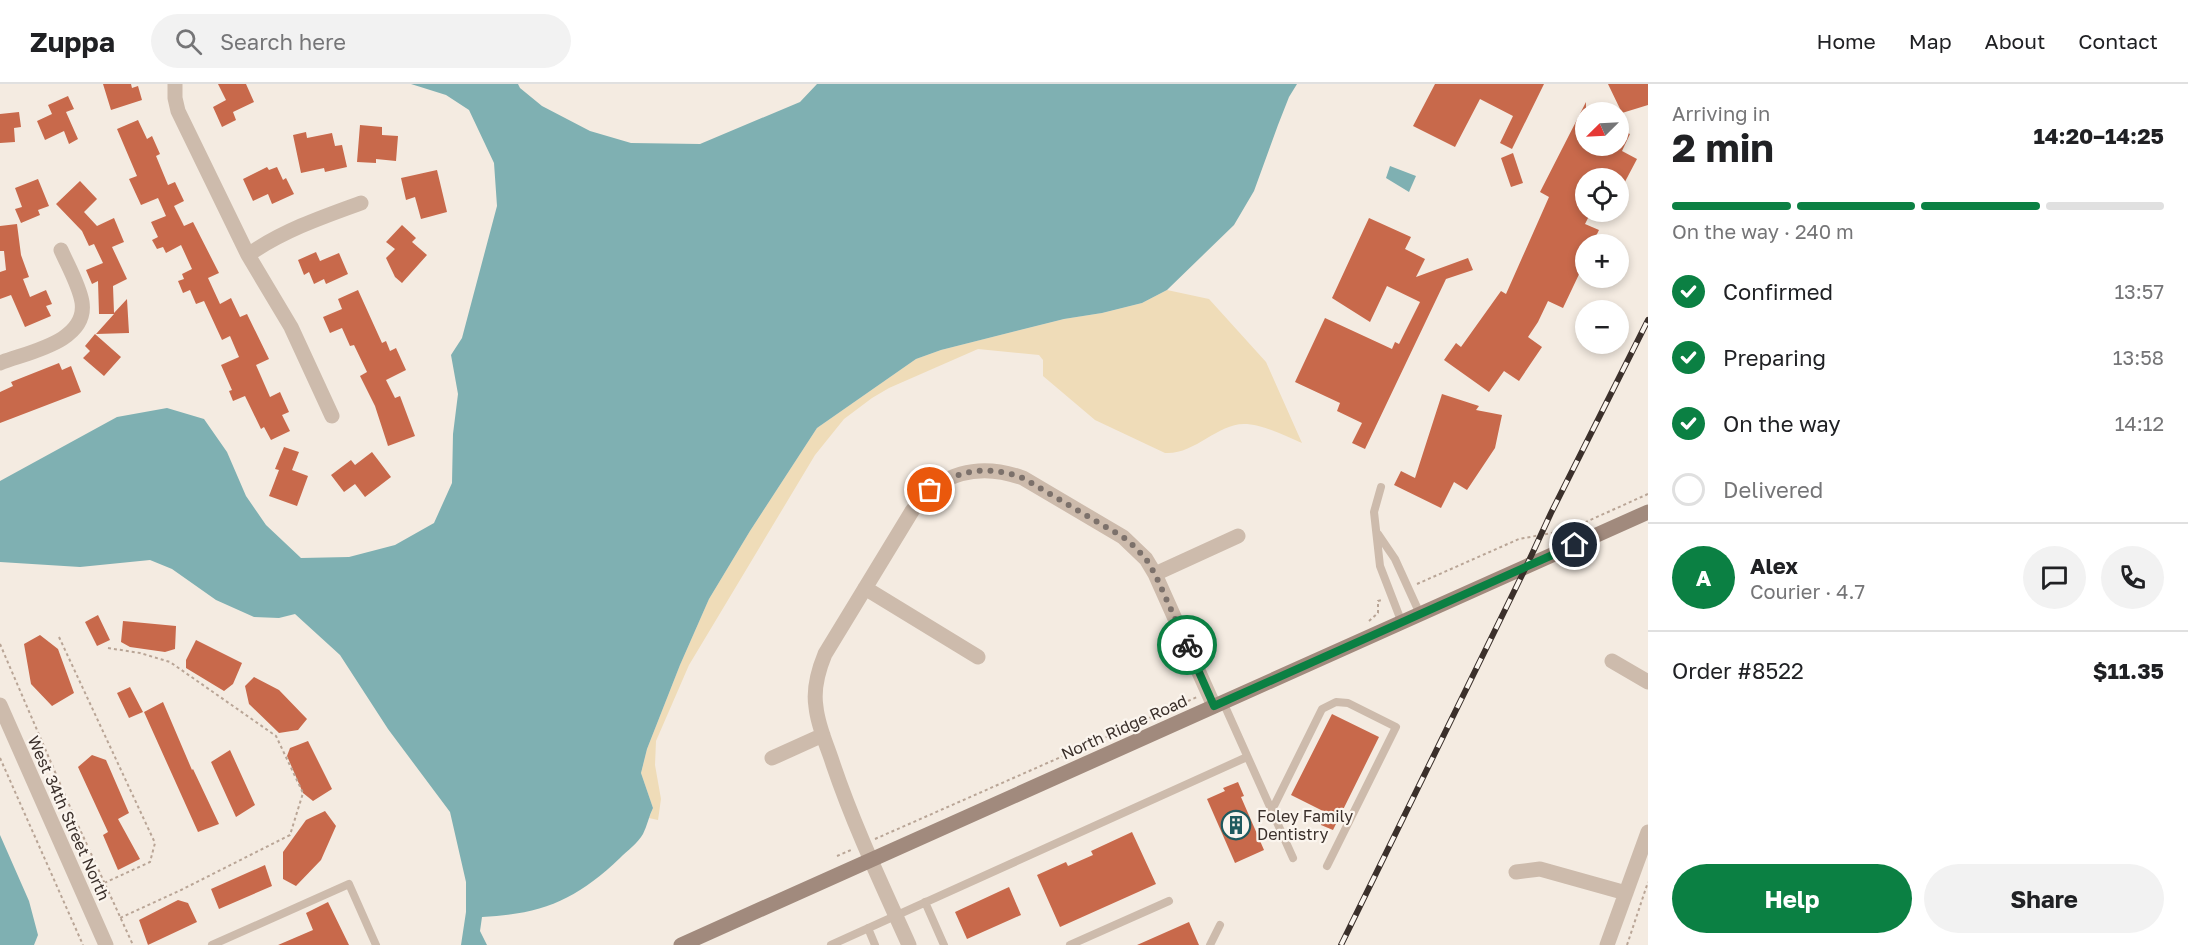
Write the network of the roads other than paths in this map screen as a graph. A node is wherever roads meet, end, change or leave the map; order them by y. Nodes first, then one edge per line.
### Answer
1 (175, 84) edge
2 (361, 203) dead end
3 (61, 250) dead end
4 (248, 255) junction
5 (0, 363) edge
6 (332, 416) dead end
7 (1381, 487) dead end
8 (1648, 512) edge
9 (1377, 533) junction
10 (1238, 536) dead end
11 (1399, 567) junction
12 (1155, 574) junction
13 (1384, 575) junction
14 (865, 588) junction
15 (1420, 614) junction
16 (1402, 623) junction
17 (978, 657) dead end
18 (1612, 661) dead end
19 (1648, 682) edge
20 (1215, 700) junction
21 (0, 705) edge
22 (823, 735) junction
23 (1247, 757) junction
24 (772, 758) dead end
25 (1272, 810) junction
26 (1648, 832) edge
27 (1293, 858) dead end
28 (871, 860) junction
29 (1327, 866) dead end
30 (1516, 872) dead end
31 (1626, 893) junction
32 (1169, 900) dead end
33 (925, 902) junction
34 (896, 915) junction
35 (1220, 925) dead end
36 (868, 928) junction
37 (105, 945) edge
38 (212, 945) edge
39 (376, 945) edge
40 (681, 945) edge
41 (831, 945) edge
42 (875, 945) edge
43 (909, 945) edge
44 (944, 945) edge
45 (1070, 945) edge
46 (1210, 945) edge
47 (1606, 945) edge

1 - 4 street
2 - 4 street
3 - 5 street
4 - 6 street
7 - 9 lane
8 - 15 main road, North Ridge Road
9 - 11 lane
9 - 13 lane
10 - 12 street
11 - 13 lane
11 - 15 lane
12 - 14 street
12 - 20 street
13 - 16 lane
14 - 17 street
14 - 22 street
15 - 16 main road, North Ridge Road
16 - 20 main road, North Ridge Road
18 - 19 street
20 - 23 lane
20 - 28 main road, North Ridge Road
21 - 37 street, West 34th Street North
22 - 24 street
22 - 28 street
23 - 25 lane
23 - 33 lane
25 - 27 lane
25 - 29 lane
26 - 31 street
28 - 34 street
28 - 40 main road, North Ridge Road
30 - 31 street
31 - 47 street
32 - 45 lane
33 - 34 lane
33 - 44 lane
34 - 36 lane
34 - 43 street
35 - 46 lane
36 - 41 lane
36 - 42 lane
38 - 39 lane

